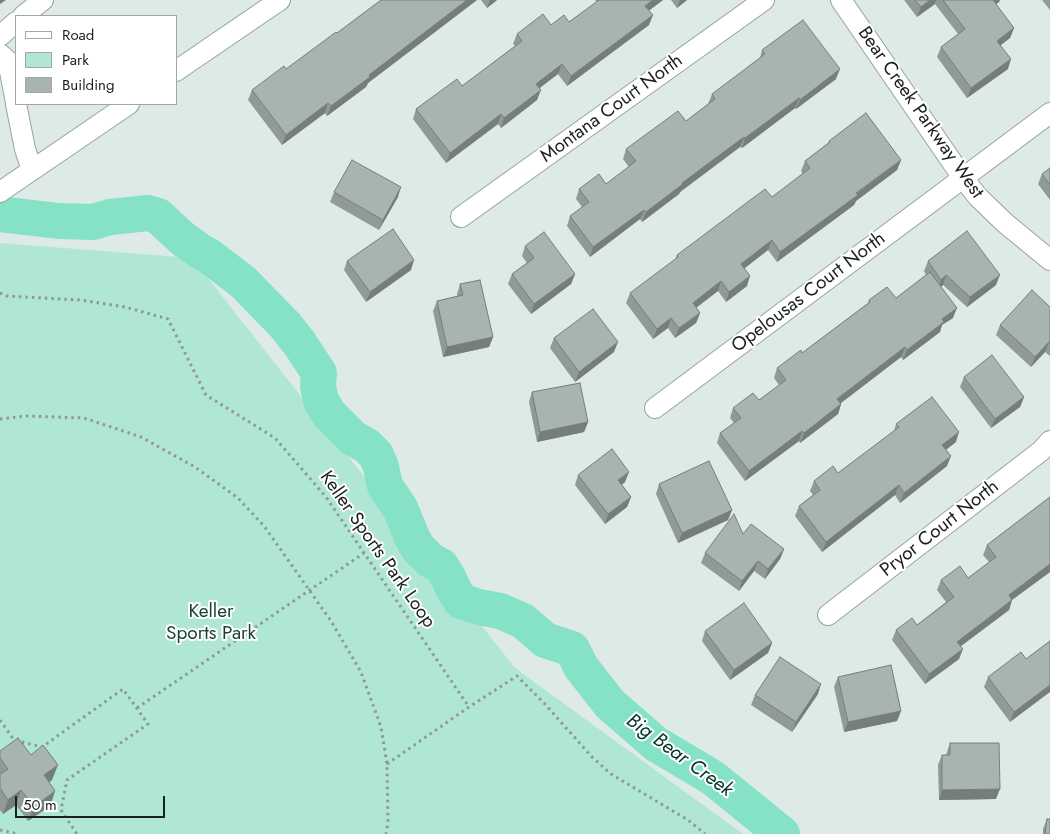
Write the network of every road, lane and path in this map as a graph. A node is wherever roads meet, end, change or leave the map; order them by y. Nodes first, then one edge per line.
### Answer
1 (43, 0) edge
2 (280, 0) edge
3 (764, 0) edge
4 (841, 0) edge
5 (24, 15) edge
6 (15, 23) edge
7 (0, 36) edge
8 (0, 54) edge
9 (178, 70) edge
10 (15, 99) edge
11 (16, 105) edge
12 (128, 105) edge
13 (1050, 113) edge
14 (32, 170) junction
15 (963, 178) junction
16 (0, 192) edge
17 (461, 217) dead end
18 (1050, 260) edge
19 (0, 293) edge
20 (655, 408) dead end
21 (0, 419) edge
22 (1050, 441) edge
23 (364, 552) junction
24 (309, 590) junction
25 (828, 615) dead end
26 (469, 707) junction
27 (136, 708) junction
28 (0, 720) edge
29 (387, 764) junction
30 (0, 830) edge
31 (18, 834) edge
32 (77, 834) edge
33 (386, 834) edge
34 (706, 834) edge

1 - 5 street
2 - 9 street
3 - 17 street, Montana Court North
4 - 15 street, Bear Creek Parkway West
6 - 7 street
8 - 10 street
11 - 14 street
12 - 14 street
13 - 15 street, Opelousas Court North
14 - 16 street
15 - 18 street, Bear Creek Parkway West
15 - 20 street, Opelousas Court North
19 - 23 path, Keller Sports Park Loop
21 - 24 path
22 - 25 street, Pryor Court North
23 - 24 path
23 - 26 path, Keller Sports Park Loop
24 - 27 path
24 - 29 path
26 - 29 path
26 - 34 path
27 - 28 path
27 - 32 path
29 - 33 path
30 - 31 path

